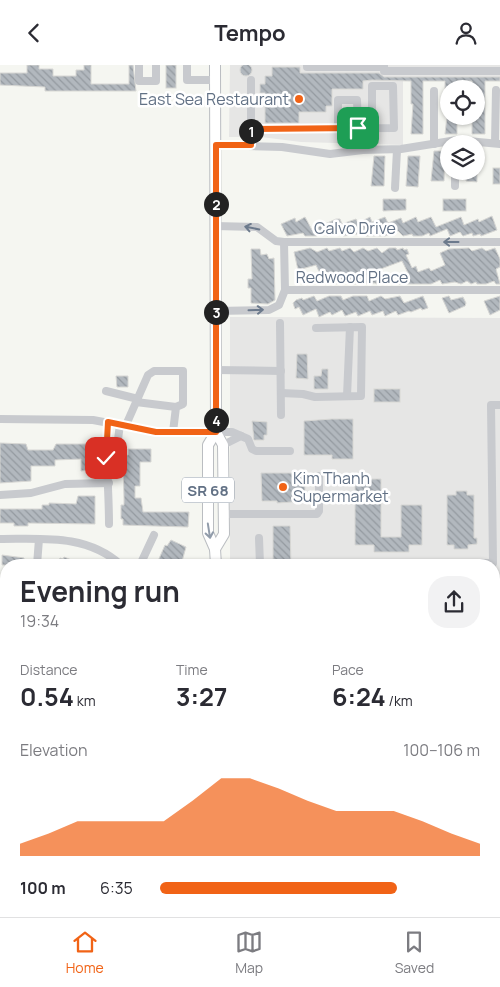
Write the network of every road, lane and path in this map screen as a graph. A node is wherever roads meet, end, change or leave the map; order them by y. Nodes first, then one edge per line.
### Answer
1 (139, 65) edge
2 (156, 65) edge
3 (187, 65) edge
4 (215, 65) edge
5 (307, 65) edge
6 (384, 66) edge
7 (500, 71) edge
8 (215, 80) junction
9 (250, 80) dead end
10 (496, 90) dead end
11 (434, 91) dead end
12 (215, 102) junction
13 (251, 102) junction
14 (338, 128) junction
15 (358, 128) junction
16 (372, 128) junction
17 (251, 129) junction
18 (434, 143) junction
19 (440, 143) edge
20 (485, 143) edge
21 (498, 143) edge
22 (216, 145) junction
23 (251, 145) junction
24 (397, 149) junction
25 (455, 180) edge
26 (455, 186) dead end
27 (394, 188) dead end
28 (216, 226) junction
29 (284, 242) junction
30 (500, 242) edge
31 (285, 290) junction
32 (500, 290) edge
33 (216, 311) junction
34 (280, 323) dead end
35 (350, 327) junction
36 (316, 328) dead end
37 (216, 370) junction
38 (281, 371) junction
39 (106, 391) dead end
40 (281, 393) junction
41 (347, 396) junction
42 (137, 400) junction
43 (500, 405) edge
44 (176, 407) junction
45 (281, 415) dead end
46 (0, 419) edge
47 (108, 422) junction
48 (123, 425) junction
49 (173, 432) junction
50 (216, 432) junction
51 (241, 436) junction
52 (223, 445) junction
53 (290, 451) dead end
54 (109, 470) junction
55 (319, 476) dead end
56 (109, 483) junction
57 (0, 495) edge
58 (224, 514) junction
59 (109, 523) dead end
60 (154, 535) dead end
61 (259, 537) dead end
62 (0, 539) edge
63 (39, 539) junction
64 (216, 549) junction
65 (37, 559) edge
66 (113, 559) edge
67 (143, 559) edge
68 (216, 559) edge
69 (260, 559) edge
70 (493, 559) edge

1 - 2 street
3 - 8 street
4 - 8 main road, SR 68
5 - 6 street
6 - 7 street
8 - 12 main road, SR 68
9 - 13 street
10 - 21 street
11 - 18 street
12 - 13 street
12 - 22 main road, SR 68
13 - 17 street
14 - 15 street
14 - 15 street
14 - 17 street
15 - 16 street
16 - 16 street
17 - 23 street
18 - 19 street
18 - 24 street
20 - 21 street
22 - 23 street
22 - 28 main road, SR 68
23 - 24 street
24 - 27 street
25 - 26 street
29 -> 28 street, Calvo Drive
28 - 33 main road, SR 68
30 -> 29 street, Calvo Drive
29 - 31 street
31 - 32 street, Redwood Place
33 -> 31 street, Redwood Place
33 - 37 main road, SR 68
34 - 38 street
35 - 36 street
35 - 41 street
35 - 41 street
37 - 38 street
37 - 50 main road, SR 68
38 - 40 street
39 - 42 street
40 - 41 street
40 - 45 street
42 - 44 street
42 - 44 street
42 - 48 street
43 - 70 street
44 - 49 street
46 - 47 street
47 - 48 street
47 - 54 street
48 - 49 street
48 - 54 street
49 - 50 street
50 - 51 street
50 - 52 main road, SR 68
50 -> 64 main road, SR 68
51 - 52 street
51 - 53 street
52 - 58 main road, SR 68
54 - 56 street
55 - 58 street
56 - 57 street
56 - 59 street
58 - 64 main road, SR 68
60 - 67 street
61 - 69 street
62 - 63 street
63 - 65 street
63 - 66 street
64 - 68 main road, SR 68

